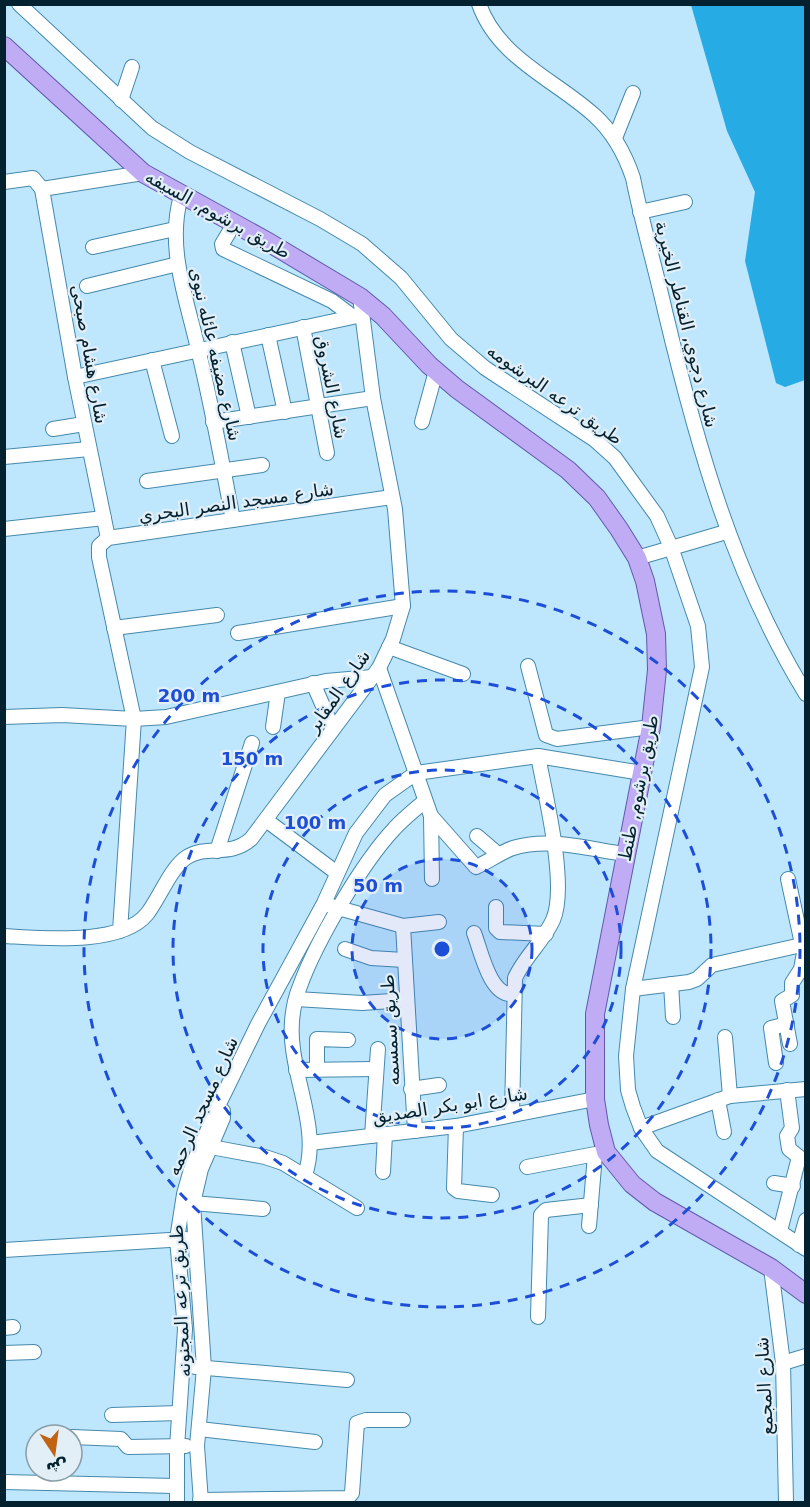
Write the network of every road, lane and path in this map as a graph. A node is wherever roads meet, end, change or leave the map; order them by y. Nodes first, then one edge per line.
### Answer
1 (19, 4) edge
2 (479, 4) edge
3 (7, 54) edge
4 (132, 67) dead end
5 (633, 93) dead end
6 (121, 100) junction
7 (615, 138) junction
8 (143, 173) junction
9 (4, 182) edge
10 (38, 184) junction
11 (181, 196) junction
12 (685, 202) dead end
13 (640, 212) junction
14 (234, 224) junction
15 (176, 229) junction
16 (93, 248) dead end
17 (178, 264) junction
18 (87, 286) dead end
19 (358, 310) junction
20 (303, 327) junction
21 (268, 335) junction
22 (232, 342) junction
23 (198, 349) junction
24 (152, 360) junction
25 (436, 371) junction
26 (75, 377) junction
27 (373, 398) junction
28 (319, 407) junction
29 (285, 412) junction
30 (249, 417) junction
31 (213, 422) junction
32 (422, 422) dead end
33 (84, 423) junction
34 (53, 429) dead end
35 (172, 436) dead end
36 (89, 449) junction
37 (327, 453) dead end
38 (4, 457) edge
39 (262, 465) dead end
40 (224, 469) junction
41 (147, 481) dead end
42 (392, 498) junction
43 (104, 518) junction
44 (233, 520) junction
45 (4, 529) edge
46 (726, 532) junction
47 (108, 538) junction
48 (672, 547) junction
49 (637, 558) junction
50 (403, 606) junction
51 (217, 615) dead end
52 (114, 628) junction
53 (238, 633) dead end
54 (389, 647) junction
55 (528, 666) dead end
56 (376, 672) junction
57 (463, 674) dead end
58 (313, 683) junction
59 (278, 692) junction
60 (806, 694) edge
61 (4, 717) edge
62 (134, 719) junction
63 (273, 727) dead end
64 (651, 727) junction
65 (333, 729) junction
66 (252, 743) dead end
67 (538, 756) junction
68 (416, 773) junction
69 (642, 773) junction
70 (425, 801) junction
71 (431, 816) junction
72 (266, 820) junction
73 (477, 836) dead end
74 (555, 844) junction
75 (217, 851) junction
76 (498, 854) junction
77 (625, 854) junction
78 (337, 873) junction
79 (432, 879) dead end
80 (788, 879) dead end
81 (324, 903) junction
82 (496, 907) dead end
83 (338, 910) junction
84 (439, 922) dead end
85 (403, 926) junction
86 (120, 931) junction
87 (474, 933) dead end
88 (546, 934) junction
89 (4, 936) edge
90 (804, 944) edge
91 (345, 949) dead end
92 (404, 960) junction
93 (671, 984) junction
94 (633, 989) junction
95 (513, 994) junction
96 (296, 999) junction
97 (406, 1000) junction
98 (673, 1017) dead end
99 (787, 1024) junction
100 (725, 1037) dead end
101 (348, 1040) dead end
102 (790, 1044) dead end
103 (378, 1049) dead end
104 (777, 1063) dead end
105 (317, 1069) junction
106 (376, 1069) junction
107 (296, 1070) junction
108 (440, 1085) dead end
109 (411, 1089) junction
110 (806, 1089) edge
111 (787, 1090) junction
112 (724, 1098) junction
113 (596, 1099) junction
114 (219, 1104) junction
115 (512, 1114) junction
116 (456, 1126) junction
117 (641, 1128) junction
118 (415, 1131) junction
119 (724, 1132) dead end
120 (379, 1135) junction
121 (310, 1143) junction
122 (211, 1147) junction
123 (601, 1153) junction
124 (527, 1167) dead end
125 (196, 1168) junction
126 (383, 1172) dead end
127 (305, 1175) junction
128 (774, 1183) dead end
129 (793, 1186) junction
130 (492, 1195) dead end
131 (193, 1203) junction
132 (591, 1205) junction
133 (357, 1208) dead end
134 (263, 1209) dead end
135 (806, 1220) edge
136 (589, 1226) dead end
137 (780, 1231) junction
138 (194, 1238) junction
139 (177, 1239) junction
140 (802, 1247) edge
141 (4, 1250) edge
142 (771, 1268) junction
143 (806, 1294) edge
144 (538, 1317) dead end
145 (34, 1352) dead end
146 (4, 1353) edge
147 (806, 1356) edge
148 (783, 1363) junction
149 (184, 1366) junction
150 (204, 1368) junction
151 (347, 1380) dead end
152 (179, 1413) junction
153 (112, 1415) dead end
154 (403, 1420) dead end
155 (199, 1429) junction
156 (84, 1437) edge
157 (315, 1442) dead end
158 (177, 1446) junction
159 (197, 1446) junction
160 (4, 1482) edge
161 (175, 1486) junction
162 (200, 1502) edge
163 (177, 1503) edge
164 (786, 1503) edge

1 - 6 street, طريق ترعه البرشومه
2 - 7 street, شارع دجوي, القناطر الخيرية
3 - 8 main road, طريق برشوم, السيفه
4 - 6 street
5 - 7 street
6 - 48 street, طريق ترعه البرشومه
7 - 13 street, شارع دجوي, القناطر الخيرية
8 - 10 street
8 - 11 main road, طريق برشوم, السيفه
9 - 10 street
10 - 26 street, شارع هشام صبحى
11 - 14 main road, طريق برشوم, السيفه
11 - 15 street, شارع مضيفه عائله نبوى
12 - 13 street
13 - 46 street, شارع دجوي, القناطر الخيرية
14 - 19 main road, طريق برشوم, السيفه
14 - 19 street
15 - 16 street
15 - 17 street, شارع مضيفه عائله نبوى
17 - 18 street
17 - 23 street, شارع مضيفه عائله نبوى
19 - 20 street
19 - 25 main road, طريق برشوم, طنط
19 - 27 street, شارع المقابر
20 - 21 street
20 - 28 street, شارع الشروق
21 - 22 street
21 - 29 street
22 - 23 street
22 - 30 street
23 - 24 street
23 - 31 street, شارع مضيفه عائله نبوى
24 - 26 street
24 - 35 street
25 - 32 street
25 - 49 main road, طريق برشوم, طنط
26 - 33 street, شارع هشام صبحى
27 - 28 street
27 - 42 street, شارع المقابر
28 - 29 street
28 - 37 street, شارع الشروق
29 - 30 street
30 - 31 street
31 - 40 street, شارع مضيفه عائله نبوى
33 - 34 street
33 - 36 street, شارع هشام صبحى
36 - 38 street
36 - 43 street, شارع هشام صبحى
39 - 40 street
40 - 41 street
40 - 44 street, شارع مضيفه عائله نبوى
42 - 44 street, شارع مسجد النصر البحري
42 - 50 street, شارع المقابر
43 - 45 street
43 - 47 street, شارع هشام صبحى
44 - 47 street, شارع مسجد النصر البحري
46 - 48 street
46 - 60 street, شارع دجوي, القناطر الخيرية
47 - 52 street
48 - 49 street
48 - 94 street, طريق ترعه البرشومه
49 - 64 main road, طريق برشوم, طنط
50 - 53 street
50 - 54 street, شارع المقابر
51 - 52 street
52 - 62 street
54 - 56 street, شارع المقابر
54 - 57 street
55 - 64 street
56 - 58 street
56 - 65 street, شارع المقابر
56 - 68 street
58 - 59 street
58 - 65 street
59 - 62 street
59 - 63 street
61 - 62 street
62 - 86 street
64 - 69 main road, طريق برشوم, طنط
65 - 72 street, شارع المقابر
66 - 75 street
67 - 68 street
67 - 69 street
67 - 74 street
68 - 70 street
68 - 78 street, شارع مسجد الرحمه
69 - 77 main road, طريق برشوم, طنط
70 - 71 street
70 - 83 street
71 - 76 street
71 - 79 street
72 - 75 street, شارع المقابر
72 - 78 street
73 - 76 street
74 - 76 street
74 - 77 street
74 - 88 street
75 - 86 street, شارع المقابر
77 - 113 main road, طريق برشوم, طنط
78 - 81 street, شارع مسجد الرحمه
80 - 90 street
81 - 83 street
81 - 114 street, شارع مسجد الرحمه
82 - 88 street
83 - 85 street
83 - 96 street
84 - 85 street
85 - 92 street, طريق سمسمه
86 - 89 street, شارع المقابر
87 - 95 street
88 - 95 street
90 - 93 street
90 - 99 street
91 - 92 street
92 - 97 street, طريق سمسمه
93 - 94 street
93 - 98 street
94 - 117 street, طريق ترعه البرشومه
95 - 115 street
96 - 97 street
96 - 107 street
97 - 109 street, طريق سمسمه
99 - 102 street
99 - 104 street
100 - 112 street
101 - 105 street
103 - 106 street
105 - 106 street
105 - 107 street
106 - 120 street
107 - 121 street
108 - 109 street, شارع ابو بكر الصديق
109 - 118 street, طريق سمسمه
110 - 111 street
111 - 112 street
111 - 129 street
112 - 117 street
112 - 119 street
113 - 115 street, شارع ابو بكر الصديق
113 - 123 main road, طريق برشوم, طنط
114 - 122 street, طريق ترعه المجنونه
114 - 125 street, شارع مسجد الرحمه
115 - 116 street, شارع ابو بكر الصديق
116 - 118 street, شارع ابو بكر الصديق
116 - 130 street
117 - 137 street, طريق ترعه البرشومه
118 - 120 street, شارع ابو بكر الصديق
120 - 121 street, شارع ابو بكر الصديق
120 - 126 street
121 - 127 street
122 - 125 street, طريق ترعه المجنونه
122 - 127 street
123 - 124 street
123 - 132 street
123 - 142 main road, طريق برشوم, طنط
125 - 131 street, طريق ترعه المجنونه
125 - 139 street, شارع مسجد الرحمه
127 - 133 street
128 - 129 street
129 - 137 street
131 - 134 street
131 - 138 street, طريق ترعه المجنونه
132 - 136 street
132 - 144 street
135 - 140 street
137 - 140 street, طريق ترعه البرشومه
138 - 139 street
138 - 150 street, طريق ترعه المجنونه
139 - 141 street
139 - 149 street, شارع مسجد الرحمه
142 - 143 main road, طريق برشوم, طنط
142 - 148 street, شارع المجمع
145 - 146 street
147 - 148 street
148 - 164 street, شارع المجمع
149 - 150 street
149 - 152 street, شارع مسجد الرحمه
150 - 151 street
150 - 155 street, طريق ترعه المجنونه
152 - 153 street
152 - 158 street, شارع مسجد الرحمه
154 - 162 street
155 - 157 street
155 - 159 street, طريق ترعه المجنونه
156 - 158 street
158 - 159 street
158 - 161 street, شارع مسجد الرحمه
159 - 162 street, طريق ترعه المجنونه
160 - 161 street
161 - 163 street, شارع مسجد الرحمه

